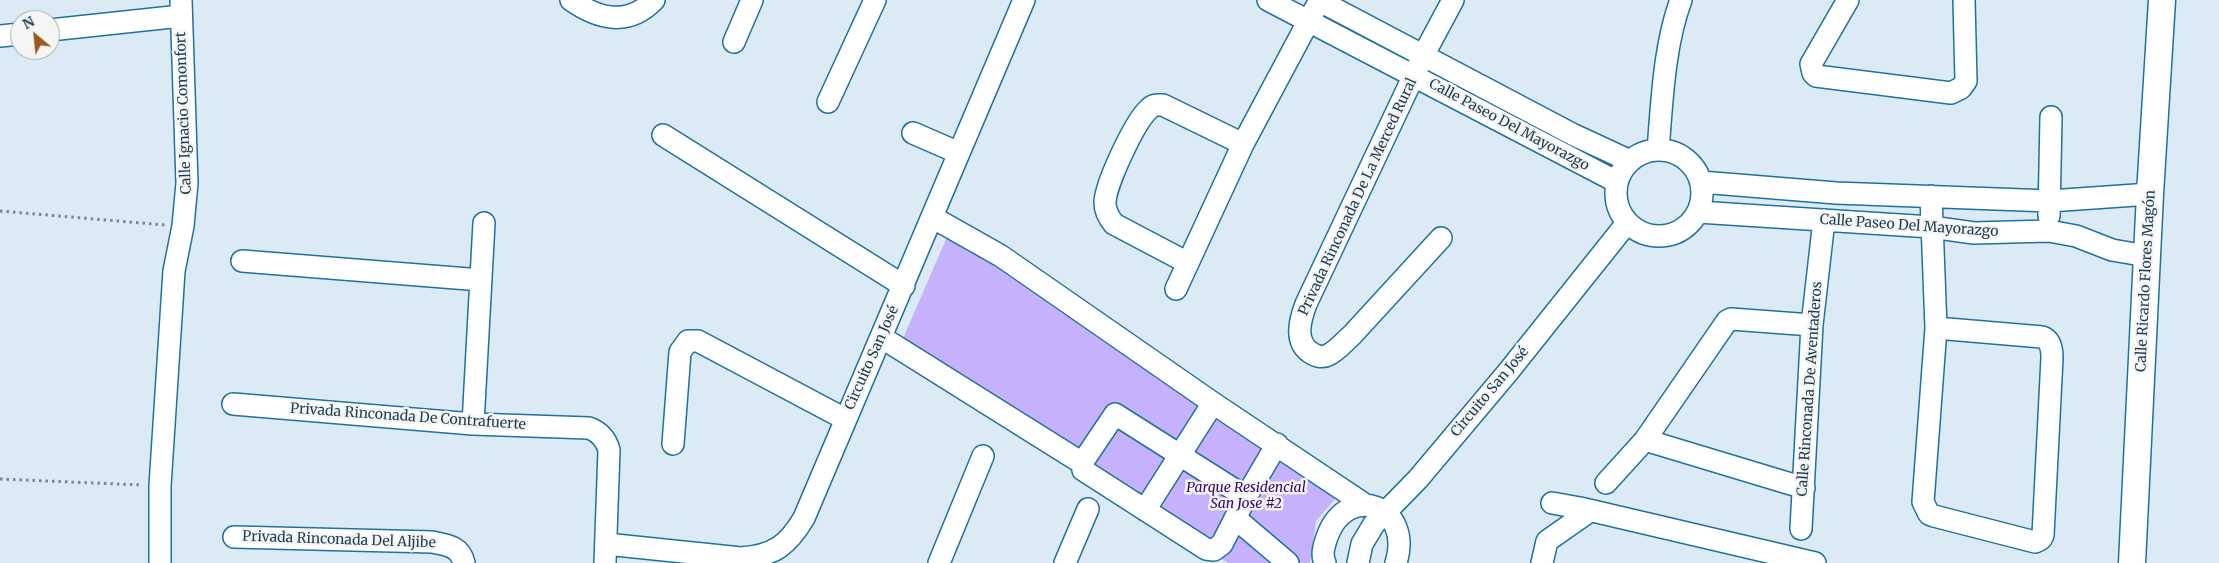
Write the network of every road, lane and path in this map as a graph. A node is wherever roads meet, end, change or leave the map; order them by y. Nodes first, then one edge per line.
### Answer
1 (571, 0) edge
2 (654, 0) edge
3 (752, 0) edge
4 (875, 0) edge
5 (1024, 0) edge
6 (1268, 0) edge
7 (1454, 0) edge
8 (1681, 0) edge
9 (1848, 0) edge
10 (1964, 0) edge
11 (2162, 0) edge
12 (1316, 6) edge
13 (181, 8) edge
14 (60, 28) edge
15 (734, 42) dead end
16 (1419, 66) junction
17 (828, 102) dead end
18 (2051, 116) dead end
19 (913, 133) dead end
20 (663, 136) dead end
21 (1243, 144) junction
22 (1658, 150) junction
23 (959, 154) junction
24 (1630, 161) junction
25 (1617, 182) junction
26 (1701, 182) junction
27 (2150, 194) junction
28 (1931, 196) junction
29 (2050, 202) junction
30 (0, 211) edge
31 (1698, 212) junction
32 (932, 217) junction
33 (1824, 220) junction
34 (1627, 223) junction
35 (484, 224) dead end
36 (183, 226) junction
37 (1932, 227) junction
38 (2049, 231) junction
39 (1441, 238) dead end
40 (2147, 256) junction
41 (242, 262) dead end
42 (1188, 263) junction
43 (480, 280) junction
44 (904, 286) junction
45 (1176, 289) dead end
46 (1812, 325) junction
47 (1936, 328) junction
48 (881, 337) junction
49 (233, 404) dead end
50 (1213, 404) junction
51 (845, 419) junction
52 (473, 424) junction
53 (1645, 440) junction
54 (673, 444) dead end
55 (1277, 444) junction
56 (1180, 455) junction
57 (983, 456) dead end
58 (1082, 463) junction
59 (0, 479) edge
60 (1606, 483) dead end
61 (160, 486) junction
62 (1804, 488) junction
63 (1246, 497) junction
64 (1552, 504) dead end
65 (1374, 508) junction
66 (1088, 510) dead end
67 (1146, 510) junction
68 (1590, 511) junction
69 (1235, 518) junction
70 (1801, 529) dead end
71 (234, 536) dead end
72 (606, 554) edge
73 (160, 563) edge
74 (464, 563) edge
75 (939, 563) edge
76 (1065, 563) edge
77 (1288, 563) edge
78 (1325, 563) edge
79 (1358, 563) edge
80 (1396, 563) edge
81 (1542, 563) edge
82 (1815, 563) edge
83 (2132, 563) edge

1 - 2 street
3 - 15 street
4 - 17 street
5 - 23 street, Circuito San José
6 - 12 street, Calle Paseo Del Mayorazgo
7 - 16 street
8 - 22 street
9 - 10 street
11 - 27 main road, Calle Ricardo Flores Magón
12 - 16 street, Calle Paseo Del Mayorazgo
12 - 21 street
13 - 14 street
13 - 36 street, Calle Ignacio Comonfort
16 - 24 street, Calle Paseo Del Mayorazgo
16 - 25 street, Calle Paseo Del Mayorazgo
16 - 39 street, Privada Rinconada De La Merced Rural
18 - 29 street
19 - 23 street
20 - 44 street
21 - 42 street
21 - 42 street
22 - 24 street
22 - 26 street
23 - 32 street, Circuito San José
24 - 25 street
25 - 34 street
26 - 28 street, Calle Paseo Del Mayorazgo
26 - 31 street
27 - 29 street, Calle Paseo Del Mayorazgo
27 - 40 main road, Calle Ricardo Flores Magón
28 - 29 street, Calle Paseo Del Mayorazgo
28 - 37 street
29 - 38 street
30 - 36 path
31 - 33 street, Calle Paseo Del Mayorazgo
31 - 34 street
32 - 44 street, Circuito San José
32 - 50 street
33 - 37 street, Calle Paseo Del Mayorazgo
33 - 46 street, Calle Rinconada De Aventaderos
34 - 65 street, Circuito San José
35 - 43 street
36 - 61 street, Calle Ignacio Comonfort
37 - 38 street, Calle Paseo Del Mayorazgo
37 - 47 street
38 - 40 street, Calle Paseo Del Mayorazgo
40 - 83 main road, Calle Ricardo Flores Magón
41 - 43 street
42 - 45 street
43 - 52 street
44 - 48 street, Circuito San José
46 - 53 street
46 - 62 street, Calle Rinconada De Aventaderos
47 - 47 street
48 - 51 street, Circuito San José
48 - 58 street
49 - 52 street, Privada Rinconada De Contrafuerte
50 - 55 street
50 - 56 street
51 - 54 street
51 - 72 street, Circuito San José
52 - 72 street, Privada Rinconada De Contrafuerte
53 - 60 street
53 - 62 street
55 - 63 street
55 - 65 street
56 - 58 street
56 - 63 street
56 - 67 street
57 - 75 street
58 - 67 street
59 - 61 path
61 - 73 street, Calle Ignacio Comonfort
62 - 70 street, Calle Rinconada De Aventaderos
63 - 69 street
64 - 68 street
65 - 78 street
65 - 79 street
65 - 80 street
66 - 76 street
67 - 69 street
68 - 81 street
68 - 82 street
69 - 77 street
71 - 74 street, Privada Rinconada Del Aljibe

